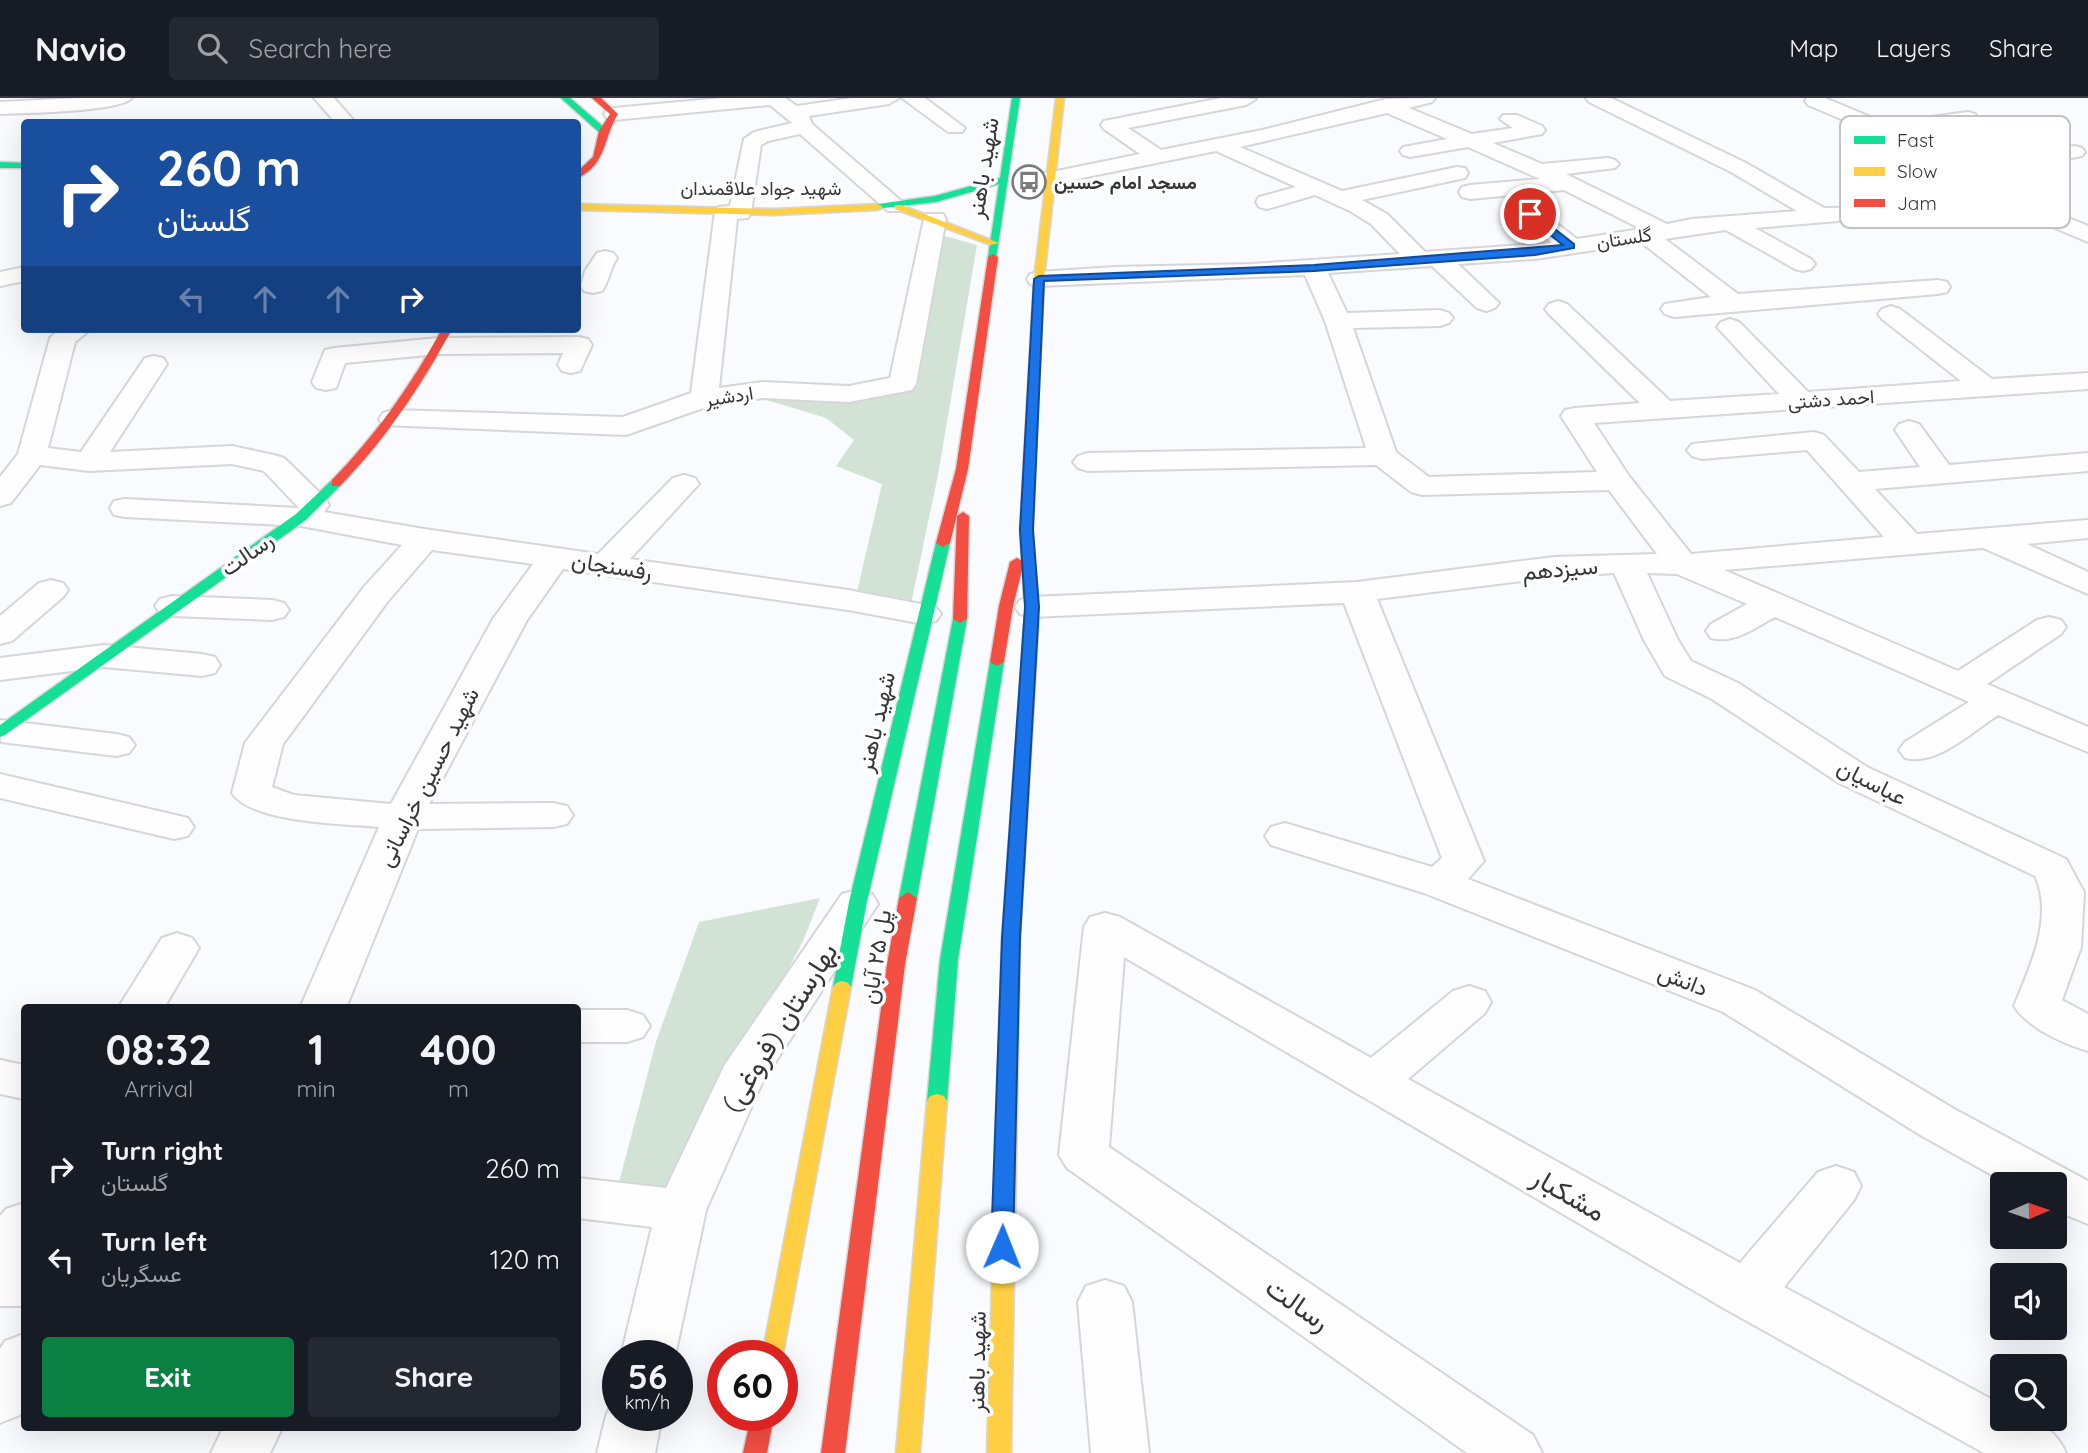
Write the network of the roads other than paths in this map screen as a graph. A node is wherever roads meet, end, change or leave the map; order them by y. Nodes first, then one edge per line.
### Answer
1 (122, 98) edge
2 (324, 98) edge
3 (565, 98) edge
4 (596, 98) edge
5 (773, 98) edge
6 (889, 98) edge
7 (912, 98) edge
8 (1016, 98) edge
9 (1060, 98) edge
10 (1350, 98) edge
11 (1425, 98) edge
12 (1596, 98) edge
13 (1246, 99) edge
14 (1823, 99) edge
15 (1391, 106) junction
16 (0, 108) edge
17 (68, 114) edge
18 (614, 114) junction
19 (1857, 116) edge
20 (341, 119) edge
21 (1510, 119) dead end
22 (798, 120) junction
23 (955, 128) dead end
24 (603, 131) junction
25 (1471, 140) junction
26 (1219, 145) junction
27 (1410, 151) dead end
28 (1158, 157) junction
29 (597, 158) junction
30 (581, 161) edge
31 (1608, 164) dead end
32 (0, 165) edge
33 (21, 166) edge
34 (1541, 171) junction
35 (581, 172) edge
36 (1457, 173) dead end
37 (1052, 178) junction
38 (1004, 180) junction
39 (1568, 183) junction
40 (1317, 188) junction
41 (1470, 192) dead end
42 (581, 193) edge
43 (1267, 202) dead end
44 (896, 206) junction
45 (1341, 206) junction
46 (581, 207) edge
47 (626, 207) junction
48 (733, 212) junction
49 (1530, 214) dead end
50 (1819, 216) junction
51 (1840, 216) edge
52 (934, 219) junction
53 (1730, 223) junction
54 (2070, 227) edge
55 (1655, 233) junction
56 (2088, 235) edge
57 (1400, 241) junction
58 (994, 243) junction
59 (1571, 246) junction
60 (1432, 251) junction
61 (1803, 264) dead end
62 (1314, 268) junction
63 (21, 275) edge
64 (0, 279) edge
65 (1039, 279) junction
66 (1938, 287) dead end
67 (1486, 303) dead end
68 (1558, 309) dead end
69 (1674, 309) dead end
70 (1731, 314) junction
71 (1891, 314) dead end
72 (1440, 318) dead end
73 (1338, 321) junction
74 (71, 333) edge
75 (442, 338) edge
76 (154, 364) dead end
77 (571, 365) dead end
78 (2088, 381) edge
79 (326, 382) dead end
80 (1986, 388) junction
81 (704, 398) junction
82 (1801, 401) junction
83 (1662, 410) junction
84 (393, 419) junction
85 (1909, 430) dead end
86 (1702, 450) dead end
87 (32, 455) junction
88 (1383, 456) junction
89 (1088, 462) dead end
90 (2088, 462) edge
91 (89, 463) junction
92 (962, 469) junction
93 (1941, 475) junction
94 (1617, 481) junction
95 (1851, 482) junction
96 (684, 484) dead end
97 (0, 497) edge
98 (125, 508) dead end
99 (307, 511) junction
100 (2088, 529) edge
101 (1026, 530) junction
102 (1989, 538) junction
103 (424, 539) junction
104 (1909, 545) junction
105 (555, 557) junction
106 (1626, 563) junction
107 (1682, 564) junction
108 (605, 566) junction
109 (2088, 584) edge
110 (51, 590) dead end
111 (1357, 592) junction
112 (1771, 605) junction
113 (172, 606) junction
114 (1032, 607) junction
115 (272, 610) dead end
116 (924, 614) junction
117 (2049, 627) dead end
118 (1723, 631) dead end
119 (0, 634) edge
120 (104, 656) junction
121 (202, 664) dead end
122 (0, 669) edge
123 (1960, 686) junction
124 (1996, 701) junction
125 (0, 732) edge
126 (2088, 741) edge
127 (116, 745) dead end
128 (1918, 750) dead end
129 (0, 786) edge
130 (553, 816) dead end
131 (403, 817) junction
132 (174, 827) dead end
133 (1285, 836) dead end
134 (1438, 883) junction
135 (858, 902) junction
136 (177, 948) dead end
137 (1469, 1002) dead end
138 (143, 1004) edge
139 (325, 1004) edge
140 (581, 1026) edge
141 (627, 1026) dead end
142 (2088, 1035) edge
143 (0, 1077) edge
144 (21, 1081) edge
145 (1374, 1082) junction
146 (1084, 1155) joint
147 (2030, 1172) edge
148 (1836, 1186) dead end
149 (2067, 1192) edge
150 (581, 1198) edge
151 (2088, 1204) edge
152 (681, 1210) junction
153 (21, 1228) edge
154 (0, 1253) edge
155 (0, 1283) edge
156 (21, 1284) edge
157 (1746, 1294) junction
158 (1105, 1302) dead end
159 (652, 1340) edge
160 (777, 1340) edge
161 (21, 1363) edge
162 (0, 1398) edge
163 (251, 1431) edge
164 (631, 1431) edge
165 (759, 1431) edge
166 (240, 1453) edge
167 (626, 1453) edge
168 (755, 1453) edge
169 (833, 1453) edge
170 (908, 1453) edge
171 (999, 1453) edge
172 (1120, 1453) edge
173 (1513, 1453) edge
174 (2037, 1453) edge

1 - 17 street
2 - 20 street
3 - 24 main road
4 - 18 main road
5 - 18 street
5 - 22 street
6 - 22 street
7 - 23 street
8 - 38 main road, شهید باهنر
9 - 37 main road, شهید باهنر
10 - 15 street
11 - 15 street
12 - 50 street
13 - 28 street
14 - 19 street
15 - 25 street, گلستان
15 - 26 street
16 - 17 street
18 - 24 main road
21 - 25 street
22 - 44 street
22 - 48 street
24 - 29 main road
25 - 27 street
25 - 34 street, گلستان
26 - 28 street
26 - 40 street
28 - 37 street
29 - 30 main road
29 - 35 main road
31 - 34 street
32 - 33 main road
34 - 39 street, گلستان
36 - 45 street
37 - 65 main road, شهید باهنر
38 - 44 main road, شهید جواد علاقمندان
38 - 58 main road, شهید باهنر
39 - 41 street
39 - 55 street, گلستان
40 - 43 street
40 - 45 street
42 - 47 main road, شهید جواد علاقمندان
44 - 48 main road, شهید جواد علاقمندان
44 - 52 main road, شهید جواد علاقمندان
45 - 57 street
46 - 47 main road, شهید جواد علاقمندان
47 - 48 main road, شهید جواد علاقمندان
48 - 81 street
49 - 59 street
50 - 51 street, گلستان
50 - 53 street, گلستان
52 - 58 main road, شهید جواد علاقمندان
52 - 81 street, اردشیر
53 - 55 street, گلستان
53 - 61 street
54 - 56 street
55 - 59 street, گلستان
55 - 70 street
57 - 60 street
57 - 60 street
58 - 92 main road, شهید باهنر
59 - 60 street, گلستان
60 - 62 street, گلستان
60 - 67 street
62 - 65 street, گلستان
62 - 73 street
63 - 64 street
65 - 101 main road, شهید باهنر
66 - 70 street
68 - 83 street
69 - 70 street
70 - 82 street
71 - 80 street
72 - 73 street
73 - 88 street
74 - 87 street
75 - 77 street
75 - 79 street
75 - 84 main road, رسالت
76 - 91 street
78 - 80 street, احمد دشتی
80 - 82 street, احمد دشتی
81 - 84 street, اردشیر
82 - 83 street, احمد دشتی
83 - 94 street, احمد دشتی
84 - 99 main road, رسالت
85 - 93 street
86 - 95 street
87 - 91 street
87 - 97 street
88 - 89 street
88 - 94 street
90 - 93 street
91 - 99 street
92 - 116 main road, شهید باهنر
92 - 169 main road, پل ۲۵ آبان
93 - 95 street
94 - 107 street
95 - 104 street
96 - 108 street
98 - 99 street, رفسنجان
99 - 103 street, رفسنجان
99 - 113 main road, رسالت
100 - 102 street, سیزدهم
101 - 114 main road, شهید باهنر
101 - 170 main road
102 - 104 street, سیزدهم
102 - 109 street
103 - 105 street, رفسنجان
103 - 131 street
104 - 107 street, سیزدهم
105 - 108 street, رفسنجان
105 - 131 street, شهید حسین خراسانی
106 - 107 street, سیزدهم
106 - 111 street, سیزدهم
106 - 142 street, عباسیان
107 - 112 street
108 - 116 street, رفسنجان
110 - 119 street
111 - 114 street, سیزدهم
111 - 134 street
112 - 118 street
112 - 123 street
113 - 115 street
113 - 120 main road, رسالت
114 - 171 main road, شهید باهنر
116 - 135 main road, شهید باهنر
117 - 123 street
120 - 121 street
120 - 122 street
120 - 125 main road, رسالت
123 - 124 street
124 - 126 street
124 - 128 street
125 - 127 street
129 - 132 street
130 - 131 street
131 - 139 street, شهید حسین خراسانی
133 - 134 street, دانش
134 - 147 street, دانش
135 - 152 street, بهارستان (فروغی)
135 - 160 main road, شهید باهنر
136 - 138 street
137 - 145 street
140 - 141 street
143 - 144 street
145 - 146 street, مشکبار
145 - 157 street, مشکبار
146 - 173 street, رسالت
148 - 157 street
149 - 151 street, دانش
150 - 152 street
152 - 159 street, بهارستان (فروغی)
153 - 154 street
155 - 156 street
157 - 174 street, مشکبار
158 - 172 street
161 - 162 street
163 - 166 street
164 - 167 street
165 - 168 main road

